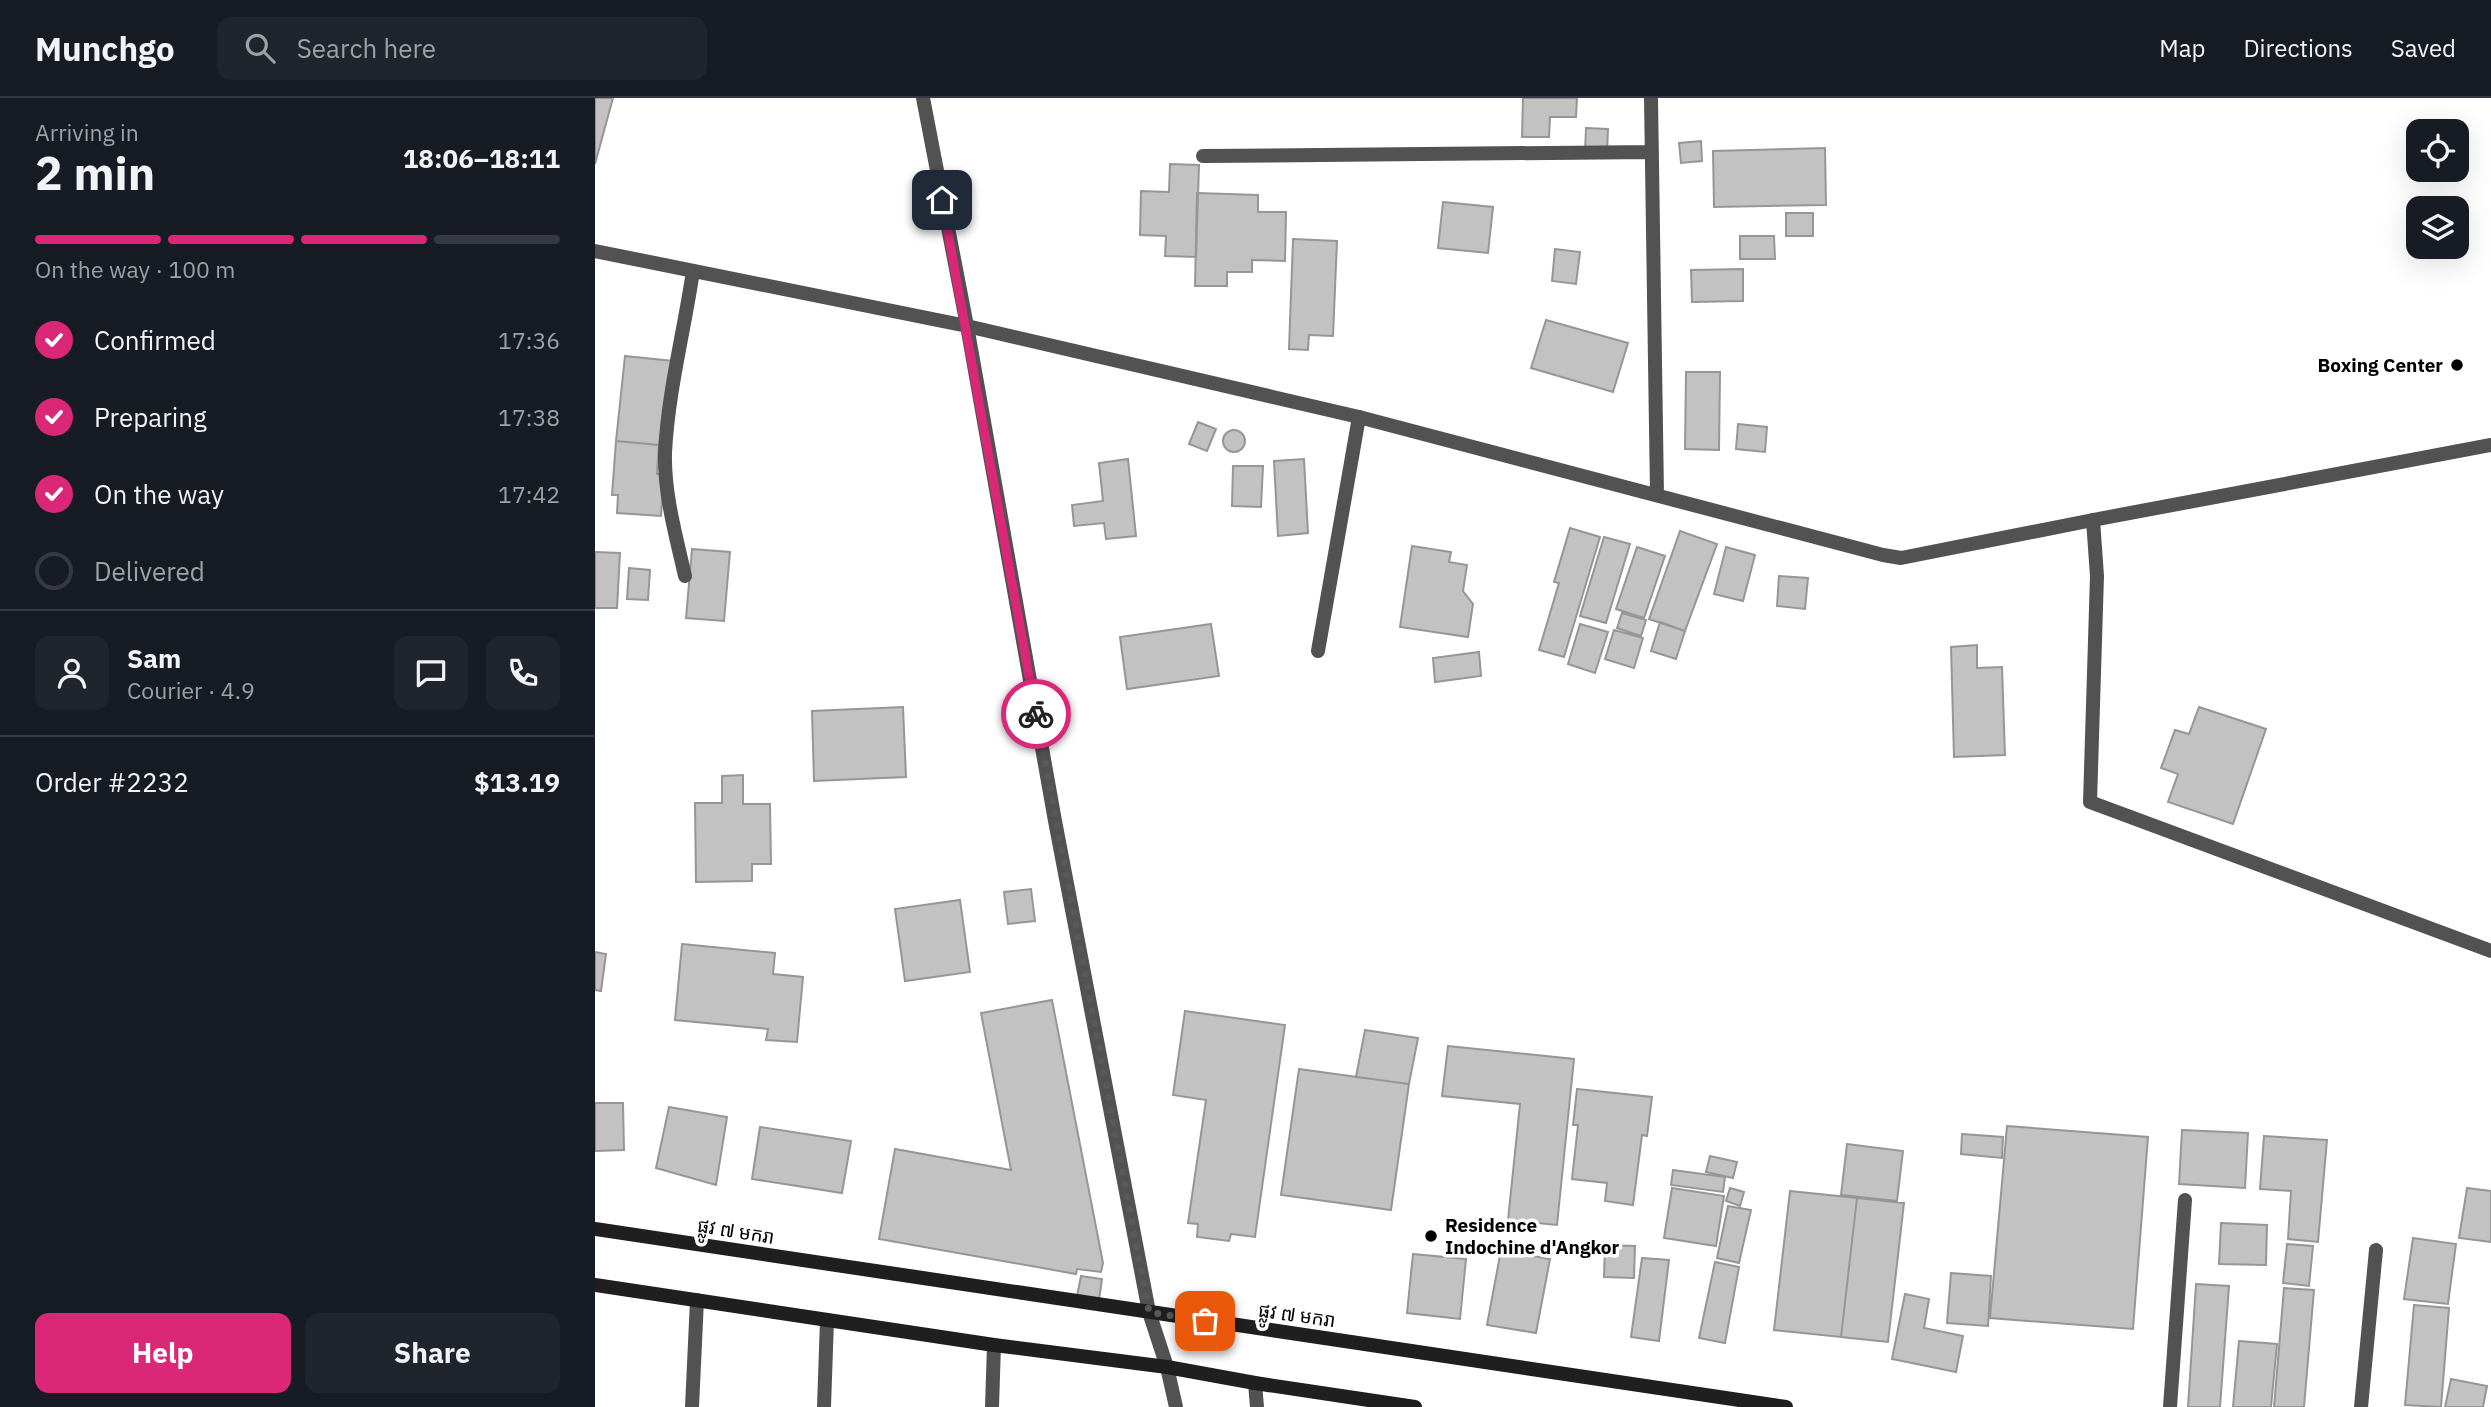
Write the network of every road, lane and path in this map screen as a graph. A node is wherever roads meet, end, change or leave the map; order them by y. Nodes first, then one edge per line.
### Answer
1 (923, 98) edge
2 (1651, 98) edge
3 (1652, 152) junction
4 (1203, 156) dead end
5 (595, 251) edge
6 (693, 271) junction
7 (967, 326) junction
8 (1359, 418) junction
9 (2491, 445) edge
10 (1657, 494) junction
11 (2093, 520) junction
12 (685, 576) dead end
13 (1318, 651) dead end
14 (2491, 951) edge
15 (2185, 1200) dead end
16 (595, 1229) edge
17 (2376, 1250) dead end
18 (595, 1285) edge
19 (697, 1300) junction
20 (1149, 1312) junction
21 (827, 1320) junction
22 (994, 1345) junction
23 (1167, 1367) junction
24 (1255, 1383) junction
25 (1385, 1405) edge
26 (692, 1407) edge
27 (824, 1407) edge
28 (992, 1407) edge
29 (1176, 1407) edge
30 (1257, 1407) edge
31 (1415, 1407) edge
32 (1786, 1407) edge
33 (2170, 1407) edge
34 (2361, 1407) edge

1 - 7 street
2 - 3 street
3 - 4 street
3 - 10 street
5 - 6 street
6 - 7 street
6 - 12 street
7 - 8 street
7 - 20 street
8 - 10 street
8 - 13 street
9 - 11 street
10 - 11 street
11 - 14 street
15 - 33 street
16 - 20 main road, ផ្លូវ ៧ មករា
17 - 34 street
18 - 19 main road
19 - 21 main road
19 - 26 street
20 - 23 street
20 - 32 main road, ផ្លូវ ៧ មករា
21 - 22 main road
21 - 27 street
22 - 23 main road
22 - 28 street
23 - 24 main road
23 - 29 street
24 - 25 main road
24 - 30 street
25 - 31 main road

